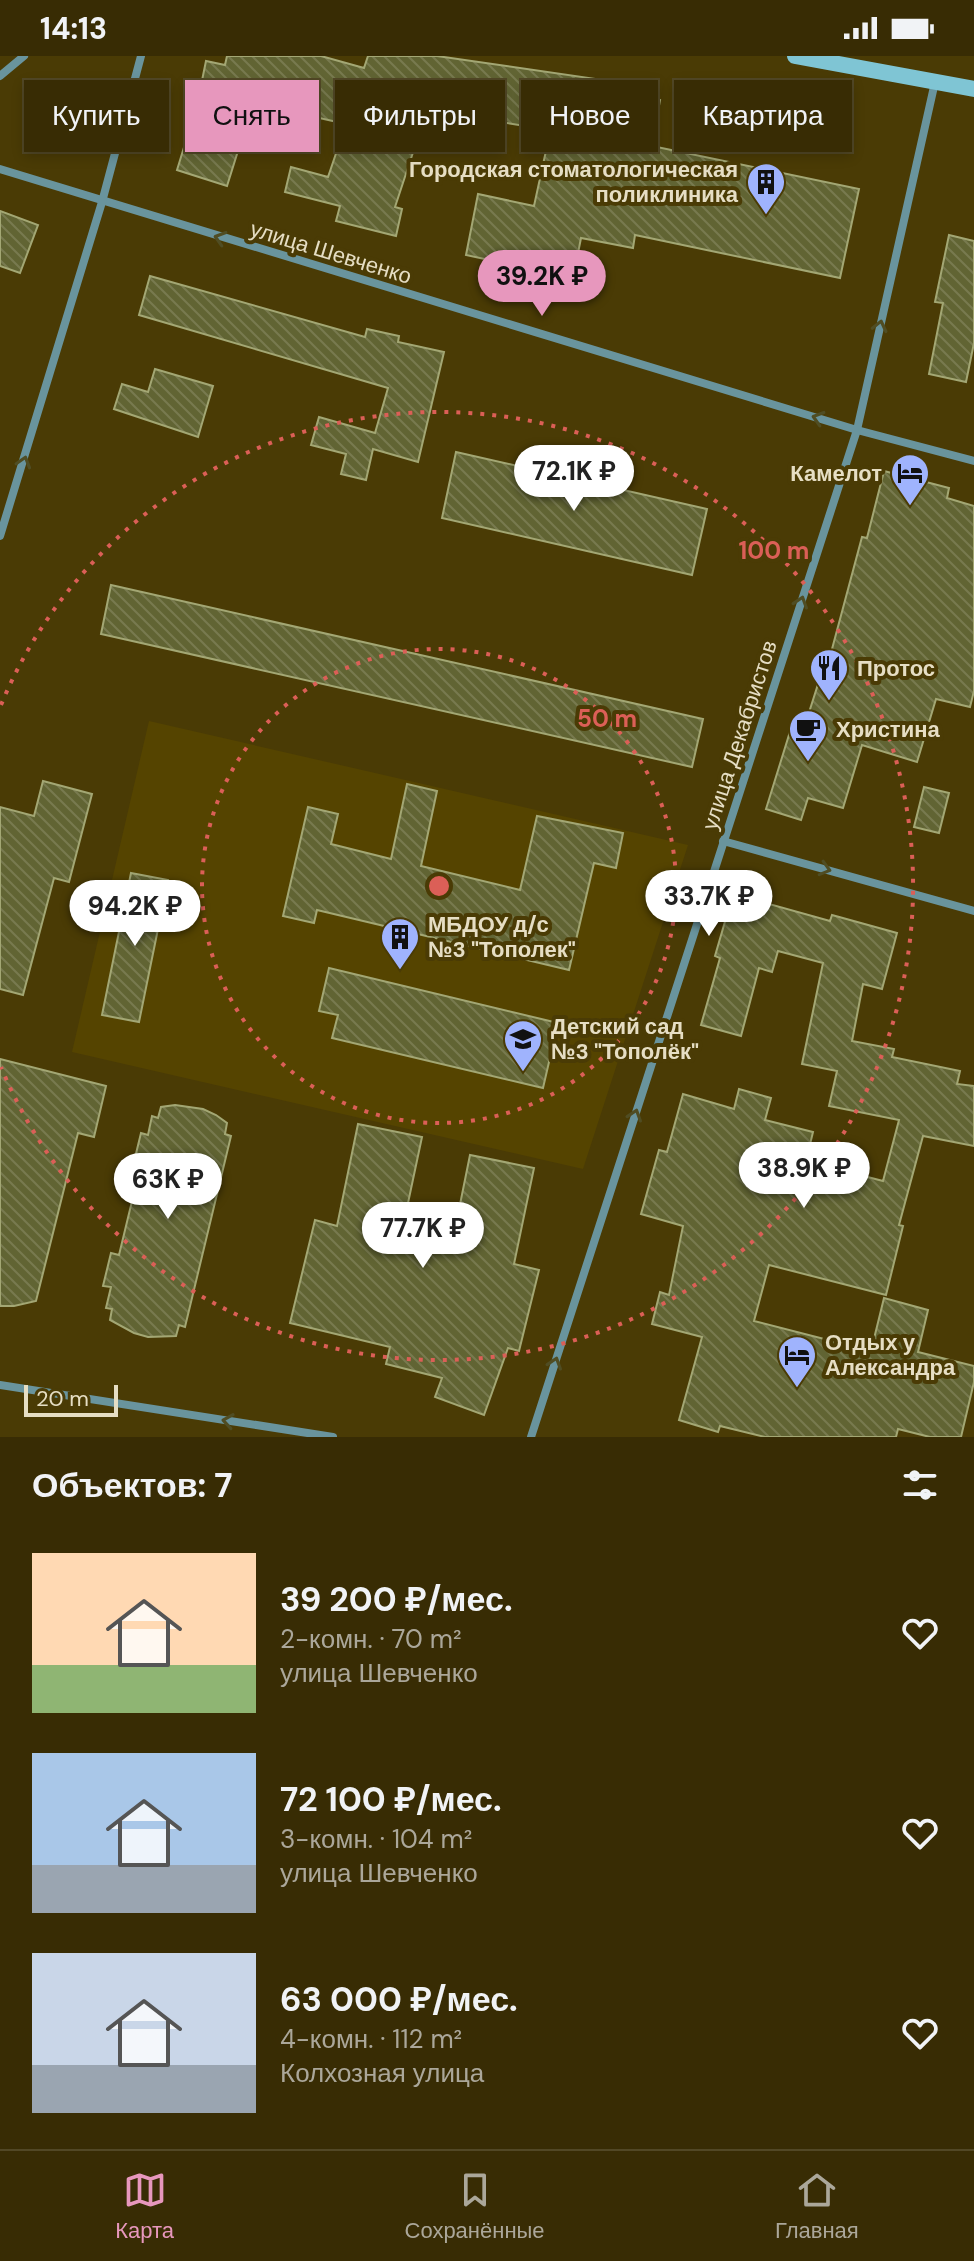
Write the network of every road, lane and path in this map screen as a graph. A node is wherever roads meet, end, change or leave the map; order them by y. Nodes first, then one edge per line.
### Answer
1 (24, 56) edge
2 (141, 56) edge
3 (795, 56) edge
4 (0, 76) edge
5 (935, 81) junction
6 (974, 89) edge
7 (0, 169) edge
8 (102, 202) junction
9 (857, 430) junction
10 (974, 461) edge
11 (0, 536) edge
12 (723, 841) junction
13 (974, 911) edge
14 (0, 1385) edge
15 (333, 1437) edge
16 (531, 1437) edge

1 - 4 street
2 - 8 street
3 - 5 street
5 - 6 street
9 -> 5 street, улица Декабристов
7 - 8 street, улица Шевченко
9 -> 8 street, улица Шевченко
11 -> 8 street
9 - 10 street, улица Шевченко
12 -> 9 street, улица Декабристов
12 -> 13 street
16 -> 12 street, улица Декабристов
15 -> 14 street

